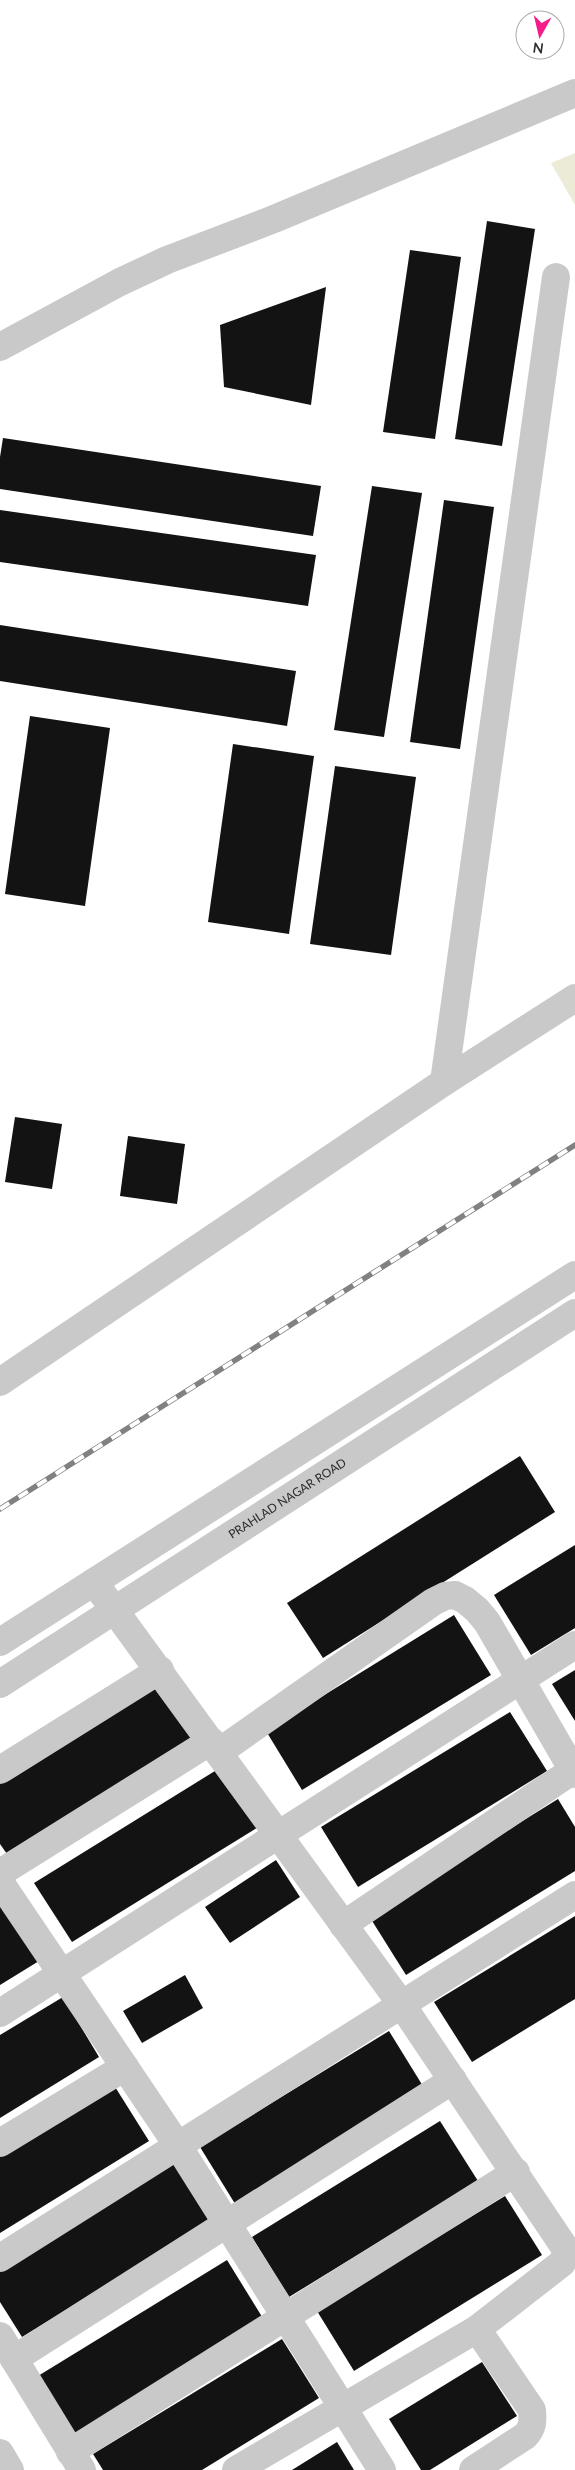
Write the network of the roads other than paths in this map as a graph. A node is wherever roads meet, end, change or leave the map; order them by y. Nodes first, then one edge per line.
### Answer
1 (575, 93) edge
2 (556, 277) dead end
3 (0, 347) edge
4 (575, 998) edge
5 (444, 1082) junction
6 (570, 1289) edge
7 (575, 1314) edge
8 (0, 1382) edge
9 (94, 1582) junction
10 (115, 1610) junction
11 (0, 1642) edge
12 (575, 1645) edge
13 (160, 1670) junction
14 (522, 1680) junction
15 (0, 1684) edge
16 (215, 1746) junction
17 (0, 1770) edge
18 (574, 1771) edge
19 (278, 1834) junction
20 (0, 1874) edge
21 (0, 1882) edge
22 (575, 1895) edge
23 (343, 1925) junction
24 (62, 1973) junction
25 (402, 2006) junction
26 (0, 2013) edge
27 (125, 2067) junction
28 (452, 2080) junction
29 (0, 2143) edge
30 (178, 2146) junction
31 (516, 2172) junction
32 (227, 2224) junction
33 (0, 2258) edge
34 (285, 2316) junction
35 (478, 2329) junction
36 (0, 2336) edge
37 (14, 2358) junction
38 (342, 2406) junction
39 (0, 2453) edge
40 (76, 2461) edge
41 (10, 2470) edge
42 (236, 2470) edge
43 (382, 2470) edge
44 (473, 2470) edge

1 - 3 street
2 - 5 street
4 - 5 street
5 - 8 street
6 - 9 street
7 - 10 street, PRAHLAD NAGAR ROAD
9 - 10 street
9 - 11 street
10 - 13 street
10 - 15 street, PRAHLAD NAGAR ROAD
12 - 14 street
13 - 16 street
13 - 17 street
14 - 16 street
14 - 18 street
14 - 19 street
16 - 19 street
16 - 20 street
18 - 23 street
19 - 23 street
19 - 24 street
21 - 24 street
22 - 25 street
23 - 25 street
24 - 26 street
24 - 27 street
25 - 28 street
25 - 30 street
27 - 29 street
27 - 30 street
28 - 31 street
28 - 32 street
30 - 32 street
30 - 33 street
31 - 34 street
31 - 35 street
32 - 34 street
32 - 37 street
34 - 38 street
34 - 40 street
35 - 38 street
35 - 44 street
36 - 37 street
37 - 40 street
38 - 42 street
38 - 43 street
39 - 41 street

